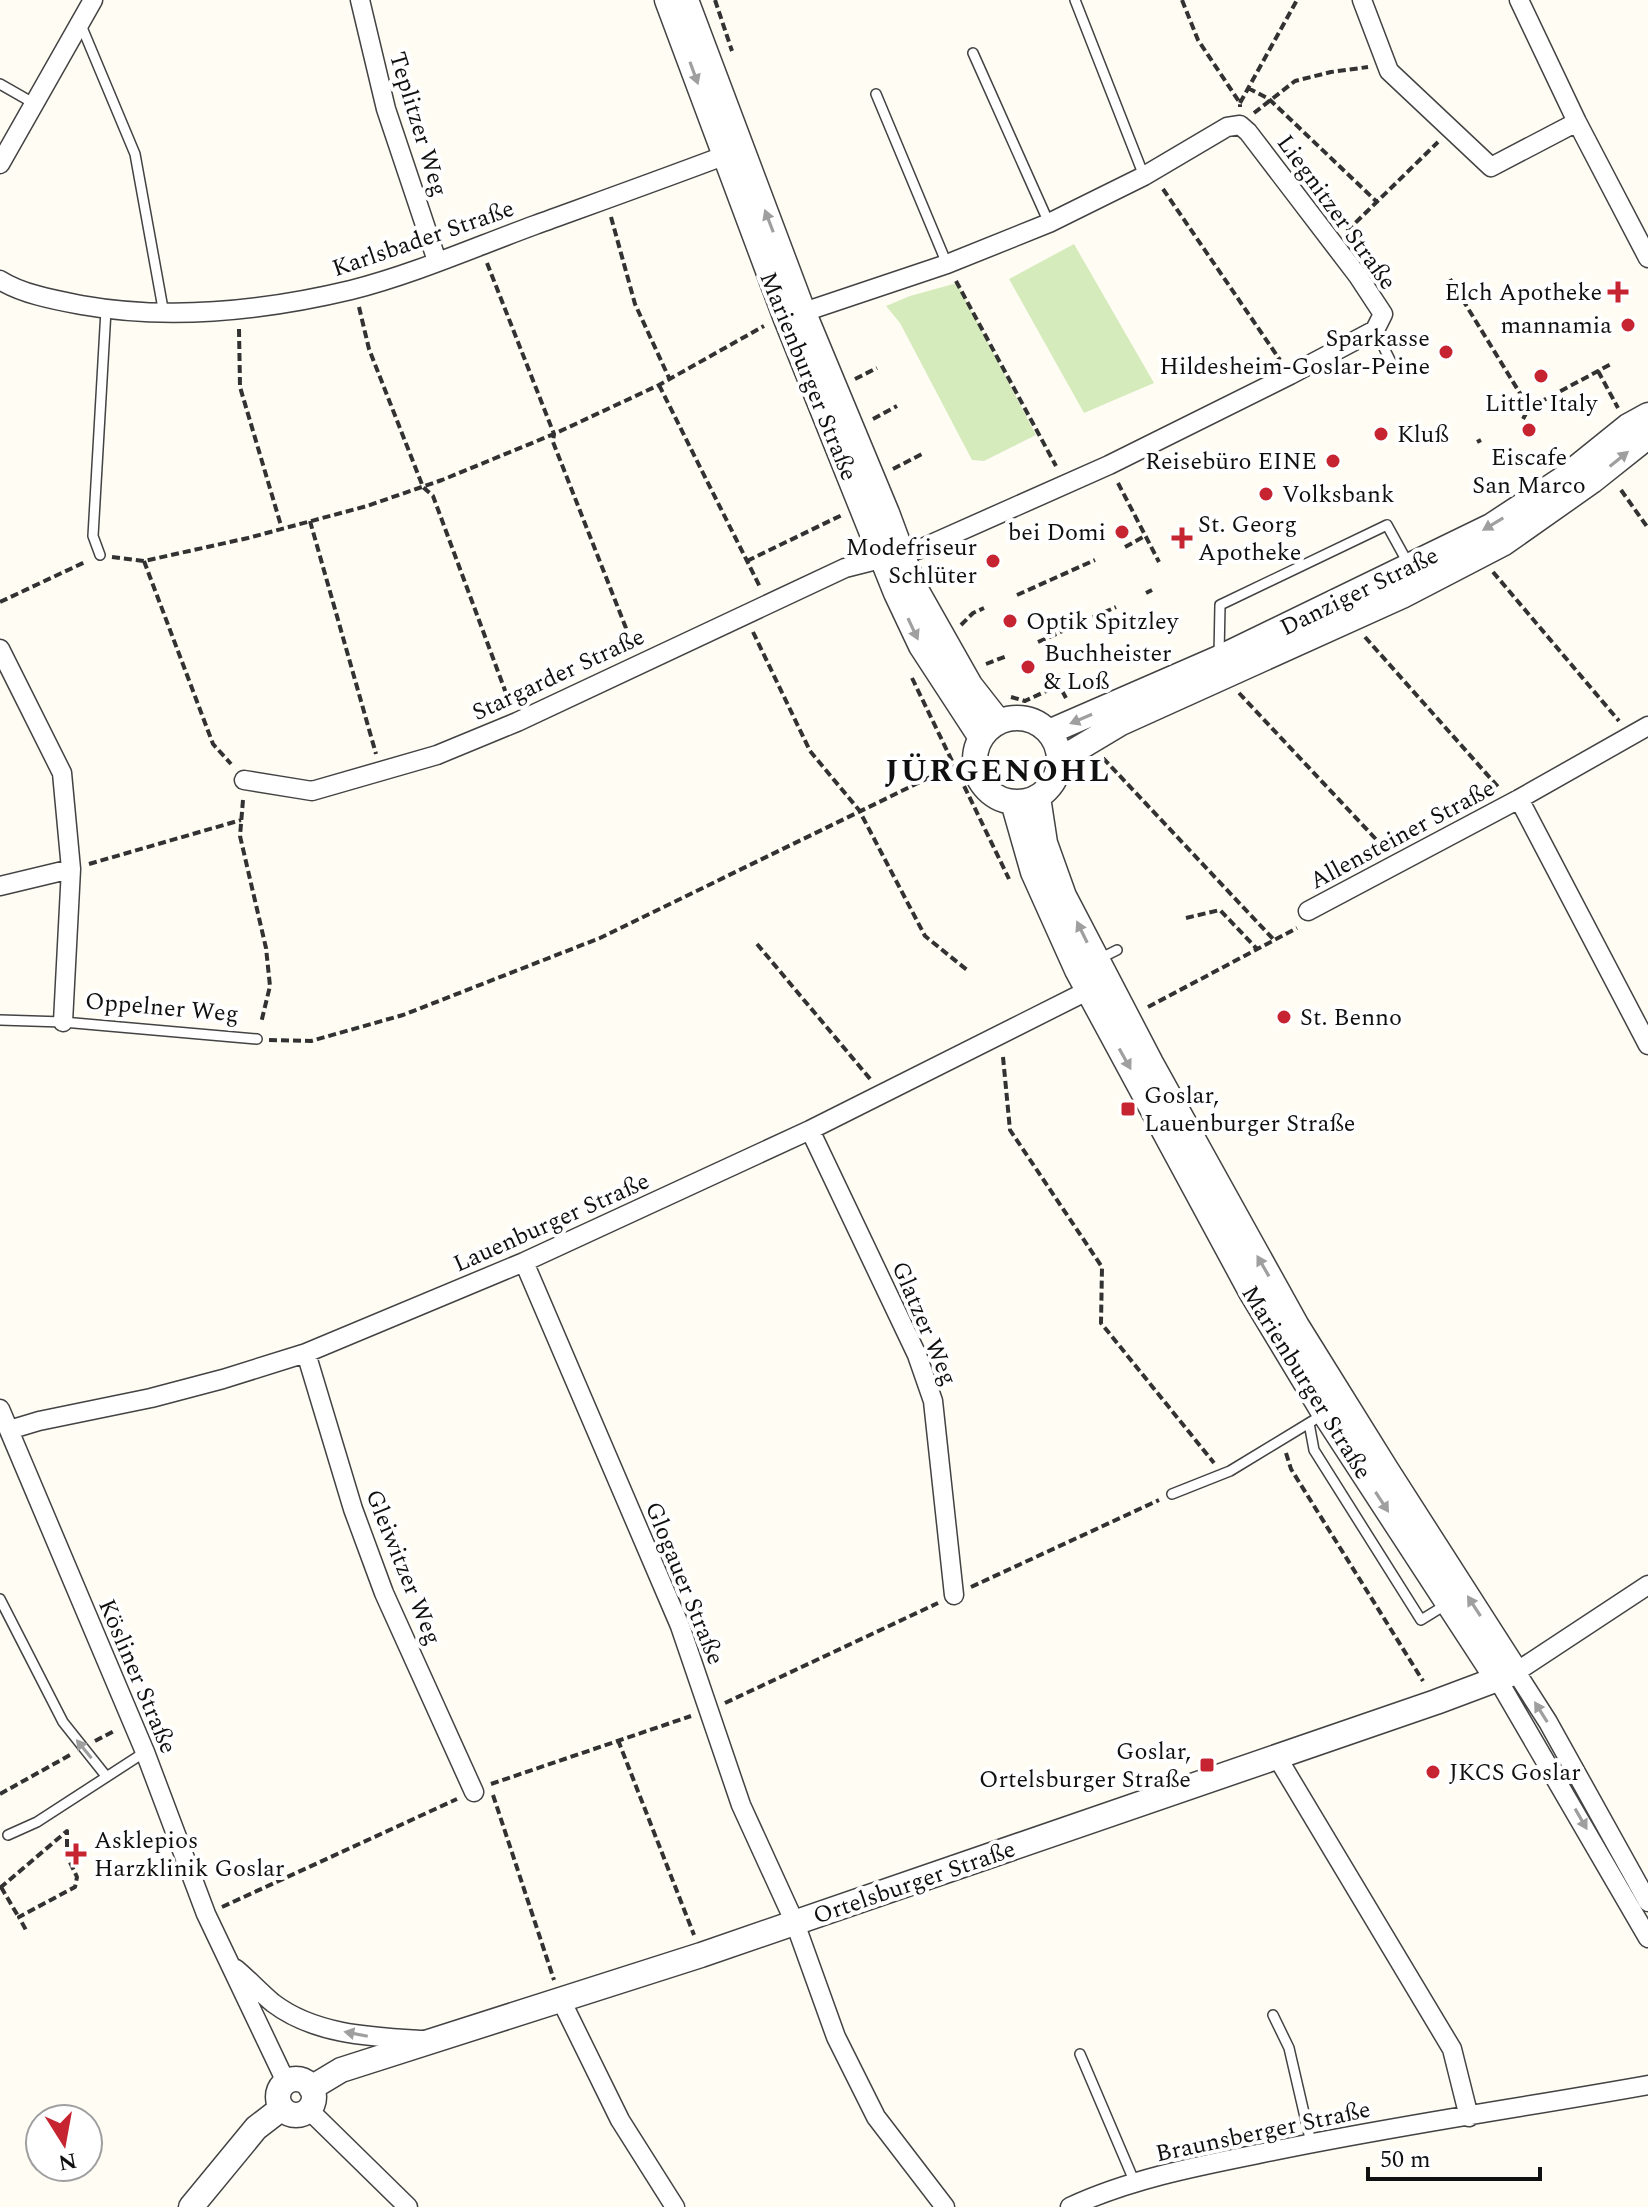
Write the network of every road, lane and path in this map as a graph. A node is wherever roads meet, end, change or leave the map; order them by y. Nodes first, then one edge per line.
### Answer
1 (93, 0) edge
2 (360, 0) edge
3 (667, 0) edge
4 (686, 0) edge
5 (1075, 0) edge
6 (1182, 0) edge
7 (1297, 0) edge
8 (1362, 0) edge
9 (1519, 0) edge
10 (81, 25) junction
11 (973, 53) dead end
12 (1385, 65) junction
13 (0, 84) edge
14 (1248, 88) junction
15 (876, 94) dead end
16 (1269, 99) junction
17 (1240, 103) junction
18 (35, 104) junction
19 (1577, 122) junction
20 (1240, 125) junction
21 (1451, 129) junction
22 (733, 152) junction
23 (0, 164) edge
24 (1148, 174) junction
25 (606, 199) junction
26 (1377, 202) junction
27 (1049, 223) junction
28 (1334, 244) junction
29 (480, 245) junction
30 (1648, 258) edge
31 (437, 261) junction
32 (947, 264) junction
33 (1450, 279) dead end
34 (0, 280) edge
35 (354, 289) junction
36 (106, 310) junction
37 (238, 310) junction
38 (164, 314) junction
39 (794, 315) junction
40 (1375, 330) junction
41 (1613, 363) dead end
42 (1392, 364) dead end
43 (877, 368) dead end
44 (1290, 375) junction
45 (855, 379) dead end
46 (670, 380) junction
47 (659, 385) junction
48 (897, 406) dead end
49 (1529, 408) junction
50 (1648, 415) edge
51 (1523, 419) dead end
52 (871, 420) dead end
53 (1648, 431) edge
54 (554, 434) junction
55 (922, 454) dead end
56 (1109, 465) junction
57 (891, 470) dead end
58 (1065, 484) junction
59 (423, 487) junction
60 (1621, 490) dead end
61 (846, 514) dead end
62 (310, 521) junction
63 (1648, 528) edge
64 (282, 529) junction
65 (1145, 536) junction
66 (1125, 547) dead end
67 (100, 555) junction
68 (892, 555) junction
69 (1095, 560) dead end
70 (144, 561) junction
71 (747, 561) junction
72 (1159, 562) dead end
73 (1410, 567) junction
74 (1493, 571) dead end
75 (1152, 590) dead end
76 (1146, 593) dead end
77 (1017, 595) dead end
78 (1402, 596) junction
79 (0, 602) edge
80 (768, 604) junction
81 (1116, 607) dead end
82 (984, 608) dead end
83 (954, 612) dead end
84 (744, 614) junction
85 (961, 626) junction
86 (950, 631) dead end
87 (1361, 633) dead end
88 (1038, 642) dead end
89 (0, 649) edge
90 (1007, 656) dead end
91 (1219, 658) junction
92 (640, 663) junction
93 (989, 674) dead end
94 (911, 676) dead end
95 (1001, 690) dead end
96 (1237, 691) dead end
97 (1066, 698) dead end
98 (517, 722) junction
99 (1648, 726) edge
100 (990, 730) junction
101 (1049, 732) junction
102 (1631, 735) junction
103 (1099, 754) dead end
104 (1059, 760) junction
105 (953, 766) junction
106 (381, 771) junction
107 (244, 780) junction
108 (1038, 797) junction
109 (1516, 801) junction
110 (1013, 802) junction
111 (859, 810) junction
112 (241, 820) junction
113 (1398, 864) junction
114 (71, 869) junction
115 (1011, 883) dead end
116 (0, 886) edge
117 (1308, 911) joint
118 (1186, 918) dead end
119 (1274, 940) junction
120 (757, 944) dead end
121 (1257, 949) junction
122 (967, 970) dead end
123 (1097, 971) junction
124 (1148, 1007) dead end
125 (0, 1020) edge
126 (63, 1022) junction
127 (1000, 1035) junction
128 (257, 1039) junction
129 (1648, 1045) edge
130 (883, 1093) junction
131 (810, 1130) junction
132 (524, 1262) junction
133 (306, 1353) junction
134 (0, 1409) edge
135 (1325, 1412) junction
136 (9, 1430) junction
137 (1282, 1439) junction
138 (1224, 1475) junction
139 (1172, 1494) dead end
140 (1648, 1585) edge
141 (954, 1595) dead end
142 (0, 1599) edge
143 (1507, 1676) junction
144 (1436, 1702) junction
145 (132, 1721) junction
146 (618, 1740) dead end
147 (83, 1748) junction
148 (145, 1752) junction
149 (1277, 1757) junction
150 (106, 1776) junction
151 (482, 1788) joint
152 (0, 1794) edge
153 (8, 1835) dead end
154 (0, 1888) edge
155 (1648, 1902) edge
156 (19, 1917) junction
157 (795, 1923) junction
158 (1647, 1931) edge
159 (27, 1932) dead end
160 (701, 1955) junction
161 (229, 1962) junction
162 (561, 2000) junction
163 (1273, 2015) dead end
164 (433, 2040) junction
165 (1080, 2054) dead end
166 (286, 2082) junction
167 (1648, 2085) edge
168 (310, 2099) junction
169 (282, 2108) junction
170 (1469, 2117) junction
171 (1311, 2143) junction
172 (1135, 2183) junction
173 (191, 2207) edge
174 (408, 2207) edge
175 (675, 2207) edge
176 (945, 2207) edge
177 (1070, 2207) edge

1 - 10 street
2 - 31 street, Teplitzer Weg
3 -> 22 street, Marienburger Straße
4 - 22 street, Marienburger Straße
5 - 24 lane
6 - 17 path
7 - 14 path
8 - 12 street
9 - 19 street
10 - 18 street
10 - 38 lane
11 - 27 lane
12 - 16 path
12 - 21 street
13 - 18 lane
14 - 16 path
14 - 17 path
15 - 32 lane
16 - 20 path
16 - 26 path
17 - 20 path
18 - 23 street
19 - 21 street
19 - 30 street
20 - 24 street
20 - 28 street, Liegnitzer Straße
21 - 26 path
22 - 25 street, Karlsbader Straße
22 - 39 street, Marienburger Straße
24 - 27 street
24 - 44 path
25 - 29 street, Karlsbader Straße
25 - 46 path
26 - 28 path
27 - 32 street
28 - 40 street, Liegnitzer Straße
29 - 31 street, Karlsbader Straße
29 - 54 path
31 - 35 street, Karlsbader Straße
32 - 39 street
32 - 58 path
33 - 49 path
34 - 36 street, Karlsbader Straße
35 - 37 street, Karlsbader Straße
35 - 59 path
36 - 38 street, Karlsbader Straße
36 - 67 lane
37 - 38 street, Karlsbader Straße
37 - 64 path
39 - 46 path
39 - 68 street, Marienburger Straße
40 - 42 lane
40 - 44 street, Liegnitzer Straße
41 - 49 path
43 - 45 path
44 - 56 street, Liegnitzer Straße
46 - 47 path
47 - 54 path
47 - 71 path
48 - 52 path
49 - 51 path
50 -> 73 street, Danziger Straße
78 -> 53 street, Danziger Straße
54 - 59 path
54 - 92 path
55 - 57 path
56 - 58 street, Liegnitzer Straße
56 - 65 path
58 - 68 street, Liegnitzer Straße
59 - 62 path
59 - 98 path
60 - 63 path
61 - 71 path
62 - 64 path
62 - 106 path
64 - 70 path
65 - 66 path
65 - 72 path
67 - 70 path
67 - 79 path
68 - 80 street, Stargarder Straße
68 - 100 street, Marienburger Straße
69 - 77 path
70 - 107 path
71 - 80 path
73 - 78 lane
73 - 91 street, Danziger Straße
73 - 91 lane
74 - 102 path
75 - 76 path
78 - 104 street, Danziger Straße
80 - 84 street, Stargarder Straße
81 - 88 path
82 - 85 path
83 - 85 path
84 - 92 street, Stargarder Straße
84 - 111 path
85 - 86 path
87 - 109 path
89 - 114 street, Oppelner Weg
90 - 93 path
91 -> 101 street, Danziger Straße
92 - 98 street, Stargarder Straße
94 - 105 path
95 - 97 path
96 - 113 path
98 - 106 street, Stargarder Straße
99 - 102 street, Allensteiner Straße
100 - 101 street
100 - 110 street
101 - 104 street
102 - 109 street, Allensteiner Straße
103 - 119 path
104 - 108 street
105 - 111 path
105 - 115 path
106 - 107 street, Stargarder Straße
107 - 112 path
108 - 110 street
123 -> 108 street, Marienburger Straße
109 - 113 street, Allensteiner Straße
109 - 129 street, Allensteiner Straße
110 - 123 street, Marienburger Straße
111 - 122 path
111 - 128 path
112 - 114 path
112 - 128 path
113 - 117 street, Allensteiner Straße
114 - 116 street
114 - 126 street, Oppelner Weg
117 - 119 path
118 - 121 path
119 - 121 path
120 - 130 path
121 - 124 path
123 - 127 street, Lauenburger Straße
123 - 135 street, Marienburger Straße
125 - 126 lane, Oppelner Weg
126 - 128 lane, Oppelner Weg
127 - 130 street, Lauenburger Straße
127 - 138 path
130 - 131 street, Lauenburger Straße
131 - 132 street, Lauenburger Straße
131 - 141 street, Glatzer Weg
132 - 133 street, Lauenburger Straße
132 - 157 street, Glogauer Straße
133 - 136 street, Lauenburger Straße
133 - 151 street, Gleiwitzer Weg
134 - 136 street, Kösliner Straße
135 - 137 lane
143 -> 135 street, Marienburger Straße
135 - 143 street, Marienburger Straße
136 - 145 street, Kösliner Straße
137 - 138 lane
137 - 144 path
138 - 139 lane
140 - 143 street
142 - 147 lane
143 - 144 street, Ortelsburger Straße
155 -> 143 street, Marienburger Straße
143 -> 158 street, Marienburger Straße
144 - 149 street, Ortelsburger Straße
145 - 147 path
145 - 148 street, Kösliner Straße
146 - 160 path
150 -> 147 lane
147 - 152 path
148 - 150 lane
148 - 161 street, Kösliner Straße
149 - 157 street, Ortelsburger Straße
149 - 170 street
150 - 153 lane
151 - 162 path
154 - 156 path
154 - 156 path
156 - 159 path
157 - 160 street, Ortelsburger Straße
157 - 176 street
160 - 162 street, Ortelsburger Straße
164 -> 161 street, Kösliner Straße
161 - 166 street, Kösliner Straße
162 - 164 street, Ortelsburger Straße
162 - 175 street
163 - 171 lane
164 - 168 street, Ortelsburger Straße
165 - 172 lane
166 - 168 street
166 - 169 street
167 - 170 street, Braunsberger Straße
168 - 169 street
168 - 174 street
169 - 173 street
170 - 171 street, Braunsberger Straße
171 - 172 street, Braunsberger Straße
172 - 177 street, Braunsberger Straße

